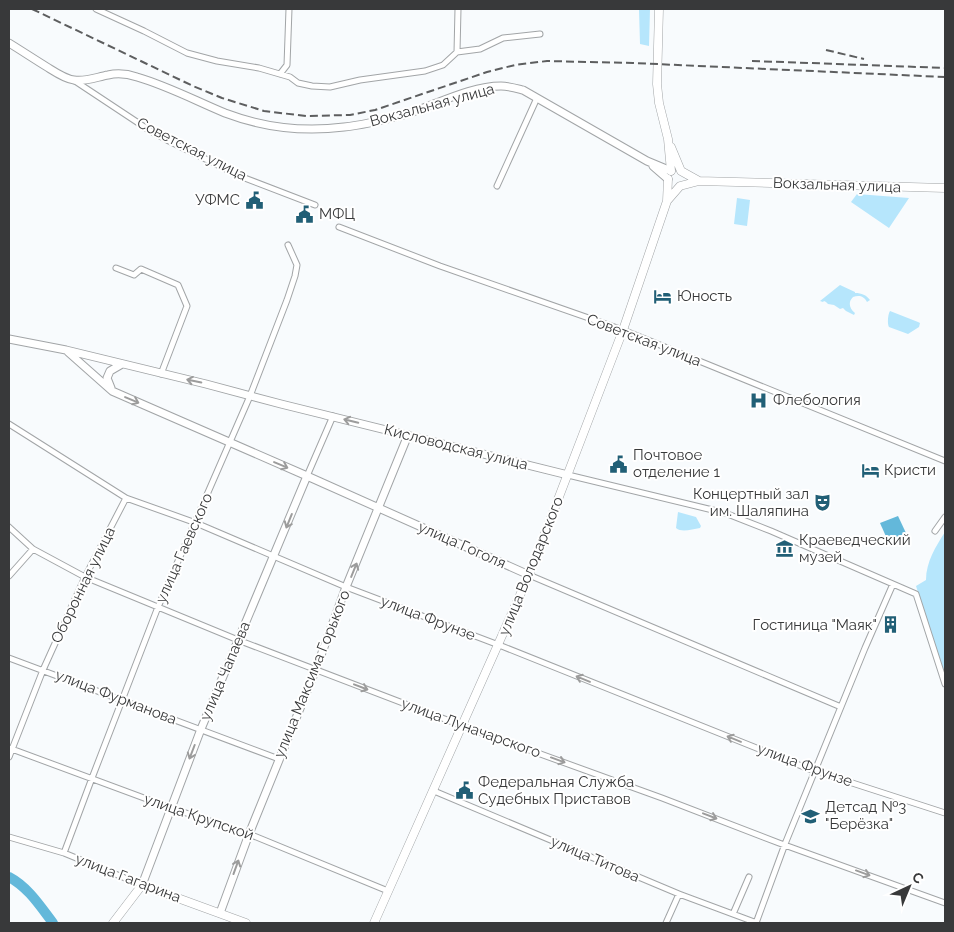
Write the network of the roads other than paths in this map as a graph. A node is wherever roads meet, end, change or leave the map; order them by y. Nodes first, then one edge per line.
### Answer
1 (96, 9) edge
2 (289, 9) edge
3 (458, 9) edge
4 (659, 9) edge
5 (540, 34) dead end
6 (9, 43) edge
7 (457, 52) junction
8 (286, 65) junction
9 (280, 74) junction
10 (290, 77) junction
11 (75, 81) junction
12 (537, 98) junction
13 (668, 139) junction
14 (681, 171) junction
15 (670, 175) junction
16 (699, 181) junction
17 (497, 186) dead end
18 (680, 186) junction
19 (945, 188) edge
20 (666, 201) junction
21 (315, 205) dead end
22 (339, 227) dead end
23 (288, 245) dead end
24 (116, 268) dead end
25 (623, 330) junction
26 (9, 339) edge
27 (66, 350) junction
28 (122, 364) junction
29 (161, 374) junction
30 (112, 391) junction
31 (250, 396) junction
32 (333, 416) junction
33 (9, 424) edge
34 (408, 435) junction
35 (230, 443) junction
36 (945, 461) edge
37 (568, 475) junction
38 (307, 476) junction
39 (126, 498) junction
40 (378, 508) junction
41 (945, 517) edge
42 (196, 523) junction
43 (9, 527) edge
44 (935, 530) dead end
45 (33, 549) junction
46 (274, 557) junction
47 (529, 575) junction
48 (9, 576) edge
49 (85, 577) junction
50 (893, 584) junction
51 (346, 588) junction
52 (158, 607) junction
53 (238, 640) junction
54 (498, 645) junction
55 (9, 658) edge
56 (316, 669) junction
57 (43, 670) junction
58 (945, 684) edge
59 (123, 700) junction
60 (841, 707) junction
61 (463, 726) junction
62 (201, 729) junction
63 (10, 748) edge
64 (9, 757) edge
65 (279, 759) junction
66 (815, 771) junction
67 (92, 778) junction
68 (434, 791) junction
69 (171, 808) junction
70 (945, 813) edge
71 (248, 834) junction
72 (9, 836) edge
73 (784, 844) junction
74 (64, 853) junction
75 (749, 877) dead end
76 (142, 884) junction
77 (388, 891) junction
78 (679, 894) junction
79 (945, 903) edge
80 (220, 913) junction
81 (733, 914) junction
82 (114, 923) edge
83 (246, 923) edge
84 (374, 923) edge
85 (666, 923) edge
86 (756, 923) edge

1 - 9 street
2 - 8 street
3 - 7 street
4 - 13 main road
5 - 7 street
6 - 11 street
7 - 10 street
8 - 9 street
8 - 10 street
9 - 10 street
11 - 12 street, Вокзальная улица
11 - 21 street, Советская улица
12 - 15 street, Вокзальная улица
12 - 17 street
13 - 14 main road
13 - 15 main road
14 - 15 main road
14 - 16 main road
14 - 18 main road
15 - 18 main road
15 - 20 main road
16 - 18 main road
16 - 19 main road, Вокзальная улица
18 - 20 main road
20 - 25 main road, улица Володарского
22 - 25 street, Советская улица
23 - 31 street, улица Гаевского
24 - 29 street
25 - 36 street, Советская улица
25 - 37 main road, улица Володарского
26 - 27 street, Кисловодская улица
27 - 28 street, Кисловодская улица
27 - 30 street, улица Гоголя
28 - 29 street, Кисловодская улица
28 - 30 street
31 -> 29 street, Кисловодская улица
30 -> 35 street, улица Гоголя
31 - 32 street, Кисловодская улица
31 - 35 street, улица Гаевского
34 -> 32 street, Кисловодская улица
32 - 38 street, улица Чапаева
33 - 39 street, улица Фрунзе
34 - 37 street, Кисловодская улица
34 - 40 street, улица Максима Горького
35 -> 38 street, улица Гоголя
35 - 42 street, улица Гаевского
37 - 47 main road, улица Володарского
37 - 50 street, Кисловодская улица
38 - 40 street, улица Гоголя
38 -> 46 street, улица Чапаева
39 - 42 street, улица Фрунзе
39 - 49 street, Оборонная улица
40 - 47 street, улица Гоголя
51 -> 40 street, улица Максима Горького
41 - 44 street
42 - 46 street, улица Фрунзе
42 - 52 street, улица Гаевского
43 - 45 street, улица Луначарского
45 - 48 street
45 - 49 street, улица Луначарского
46 - 51 street, улица Фрунзе
46 - 53 street, улица Чапаева
47 - 54 main road, улица Володарского
47 - 60 street, улица Гоголя
49 - 52 street, улица Луначарского
49 - 57 street, Оборонная улица
50 - 58 street, Кисловодская улица
50 - 60 street
51 - 54 street, улица Фрунзе
51 - 56 street, улица Максима Горького
52 - 53 street, улица Луначарского
52 - 59 street, улица Гаевского
53 - 56 street, улица Луначарского
53 - 62 street, улица Чапаева
54 - 61 main road, улица Володарского
66 -> 54 street, улица Фрунзе
55 - 57 street, улица Фурманова
56 -> 61 street, улица Луначарского
56 - 65 street, улица Максима Горького
57 - 59 street, улица Фурманова
57 - 63 street, Оборонная улица
59 - 62 street, улица Фурманова
59 - 67 street, улица Гаевского
60 - 66 street
61 - 68 main road, улица Володарского
61 -> 73 street, улица Луначарского
62 - 65 street, улица Фурманова
62 -> 69 street, улица Чапаева
63 - 64 street, Оборонная улица
63 - 67 street, улица Крупской
65 - 71 street, улица Максима Горького
66 - 70 street, улица Фрунзе
66 - 73 street
67 - 69 street, улица Крупской
67 - 74 street, улица Гаевского
68 - 77 main road, улица Володарского
68 - 78 street, улица Титова
69 - 71 street, улица Крупской
69 - 76 street, улица Чапаева
71 - 77 street, улица Крупской
80 -> 71 street, улица Максима Горького
72 - 74 street, улица Гагарина
73 -> 79 street, улица Луначарского
73 - 86 street
74 - 76 street, улица Гагарина
75 - 81 street
76 - 80 main road, улица Гагарина
76 - 82 main road, улица Чапаева
77 - 84 main road, улица Володарского
78 - 81 street, улица Титова
78 - 85 street
80 - 83 main road, улица Гагарина
81 - 86 street, улица Титова

